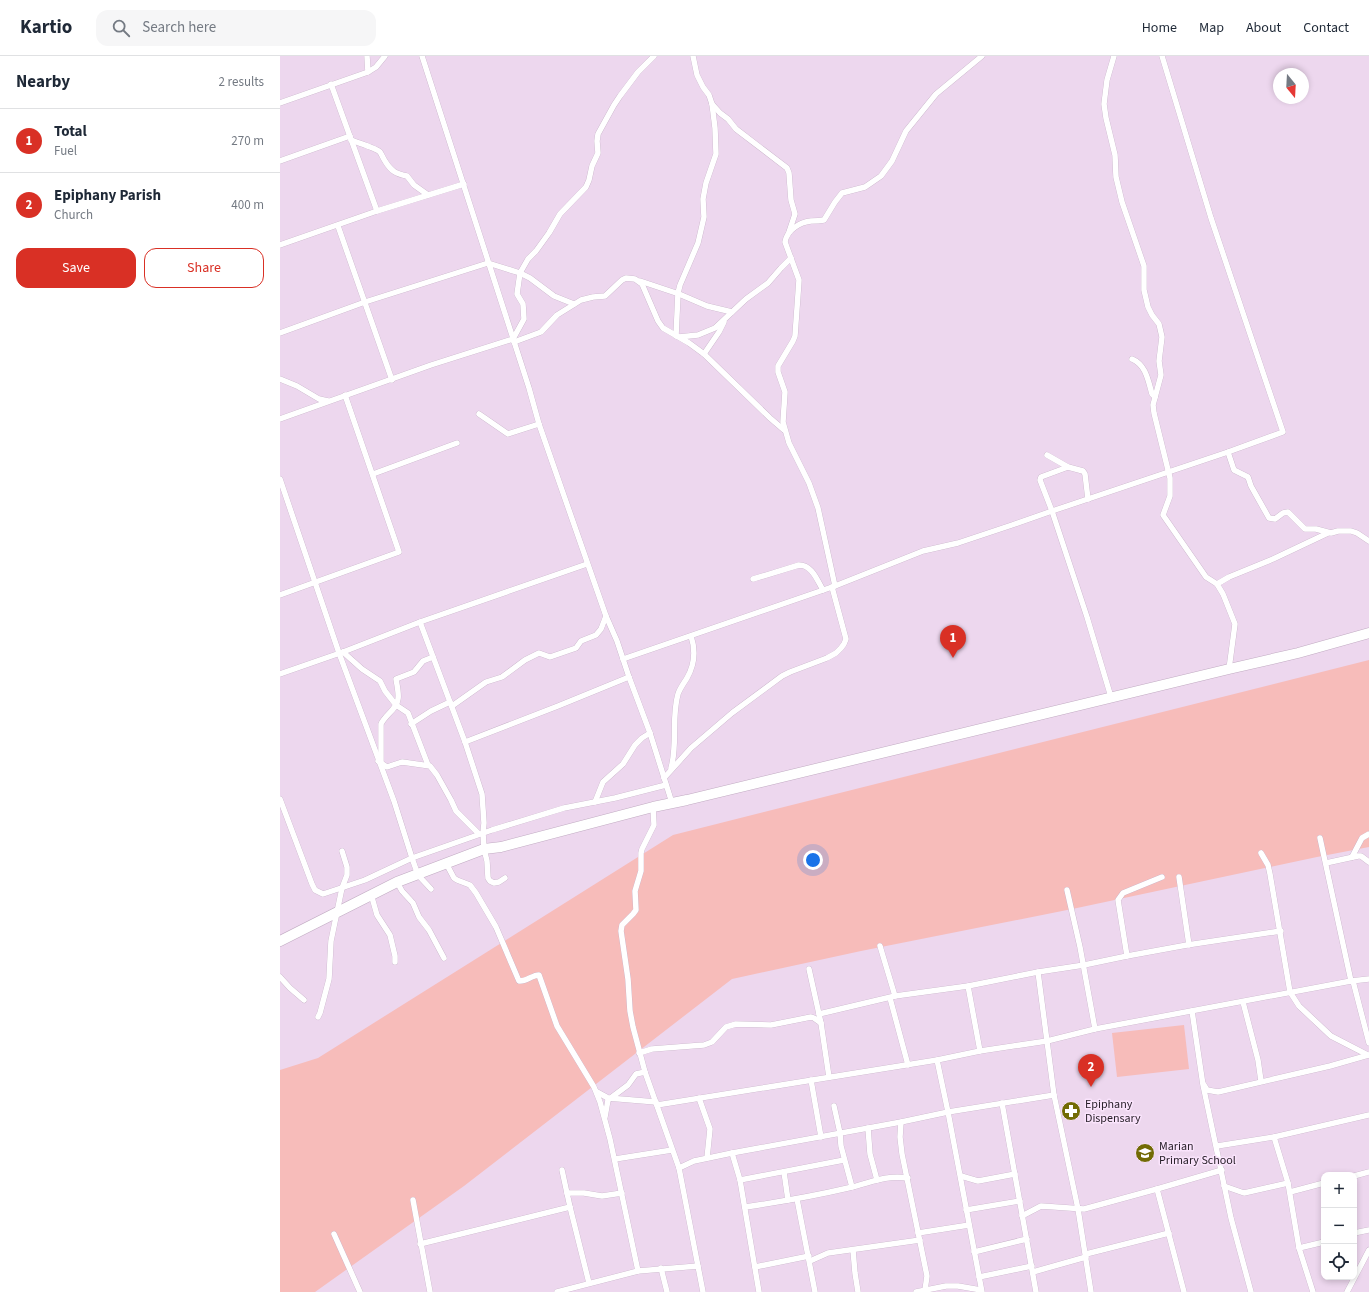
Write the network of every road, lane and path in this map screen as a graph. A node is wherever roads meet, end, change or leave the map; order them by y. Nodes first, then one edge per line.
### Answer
1 (367, 56) edge
2 (385, 56) edge
3 (422, 56) edge
4 (654, 56) edge
5 (693, 56) edge
6 (982, 56) edge
7 (1114, 56) edge
8 (1162, 56) edge
9 (368, 72) junction
10 (331, 84) junction
11 (280, 103) edge
12 (712, 104) junction
13 (351, 138) junction
14 (280, 161) edge
15 (464, 184) junction
16 (428, 195) junction
17 (377, 211) junction
18 (338, 226) junction
19 (789, 232) junction
20 (280, 245) edge
21 (791, 258) junction
22 (488, 263) junction
23 (520, 273) junction
24 (638, 280) junction
25 (678, 293) junction
26 (365, 302) junction
27 (574, 304) junction
28 (732, 312) junction
29 (725, 319) junction
30 (280, 333) edge
31 (678, 337) junction
32 (514, 341) junction
33 (704, 354) junction
34 (1132, 360) dead end
35 (280, 379) edge
36 (392, 380) junction
37 (345, 395) junction
38 (1155, 396) junction
39 (328, 401) junction
40 (479, 414) dead end
41 (280, 418) edge
42 (539, 424) junction
43 (784, 430) junction
44 (457, 443) dead end
45 (1228, 452) junction
46 (1047, 455) dead end
47 (1068, 467) junction
48 (1168, 472) junction
49 (373, 474) junction
50 (280, 479) edge
51 (1088, 499) junction
52 (1052, 511) junction
53 (1328, 533) junction
54 (1369, 541) edge
55 (587, 564) junction
56 (753, 579) dead end
57 (315, 582) junction
58 (1217, 584) junction
59 (834, 586) junction
60 (823, 590) junction
61 (280, 595) edge
62 (606, 616) junction
63 (420, 622) junction
64 (1369, 633) edge
65 (692, 636) junction
66 (341, 653) junction
67 (433, 657) junction
68 (623, 659) junction
69 (1229, 669) junction
70 (280, 674) edge
71 (629, 677) junction
72 (1111, 697) junction
73 (451, 704) junction
74 (396, 705) junction
75 (411, 724) junction
76 (650, 733) junction
77 (465, 742) junction
78 (379, 762) junction
79 (428, 765) junction
80 (670, 771) junction
81 (664, 778) junction
82 (666, 785) junction
83 (280, 799) edge
84 (596, 802) junction
85 (672, 803) junction
86 (653, 807) junction
87 (481, 834) junction
88 (1369, 834) edge
89 (1320, 838) dead end
90 (484, 849) junction
91 (342, 851) dead end
92 (1261, 853) dead end
93 (1352, 857) junction
94 (412, 858) junction
95 (1369, 862) edge
96 (446, 863) junction
97 (1326, 864) junction
98 (418, 875) junction
99 (1162, 877) dead end
100 (1179, 877) dead end
101 (505, 878) dead end
102 (398, 882) junction
103 (342, 888) junction
104 (431, 889) dead end
105 (1067, 890) dead end
106 (371, 894) junction
107 (338, 911) junction
108 (1281, 931) junction
109 (280, 941) edge
110 (1189, 945) junction
111 (880, 946) dead end
112 (1127, 956) junction
113 (444, 958) dead end
114 (395, 962) dead end
115 (1084, 965) junction
116 (810, 969) dead end
117 (1038, 972) junction
118 (280, 977) edge
119 (1369, 979) edge
120 (1352, 981) junction
121 (968, 986) junction
122 (1290, 992) junction
123 (892, 997) junction
124 (304, 1000) dead end
125 (1243, 1002) junction
126 (1192, 1011) junction
127 (819, 1014) junction
128 (318, 1017) dead end
129 (821, 1023) junction
130 (1095, 1029) junction
131 (1047, 1041) junction
132 (1369, 1043) edge
133 (980, 1051) junction
134 (639, 1053) junction
135 (1368, 1055) edge
136 (937, 1060) junction
137 (908, 1065) junction
138 (645, 1072) junction
139 (829, 1077) junction
140 (811, 1080) junction
141 (1261, 1081) junction
142 (1203, 1085) junction
143 (597, 1092) junction
144 (1054, 1094) junction
145 (610, 1098) junction
146 (699, 1098) junction
147 (656, 1103) junction
148 (1002, 1103) junction
149 (834, 1106) dead end
150 (948, 1112) junction
151 (1369, 1115) edge
152 (604, 1120) junction
153 (901, 1122) junction
154 (868, 1128) junction
155 (840, 1133) junction
156 (820, 1136) junction
157 (1274, 1137) junction
158 (1217, 1146) junction
159 (672, 1150) junction
160 (732, 1153) junction
161 (707, 1158) junction
162 (615, 1159) junction
163 (844, 1160) junction
164 (679, 1168) junction
165 (562, 1170) dead end
166 (1222, 1170) junction
167 (784, 1172) junction
168 (1369, 1172) edge
169 (1015, 1174) junction
170 (1357, 1175) edge
171 (961, 1176) junction
172 (908, 1178) junction
173 (740, 1180) junction
174 (877, 1180) junction
175 (1288, 1183) junction
176 (1321, 1184) edge
177 (1224, 1186) junction
178 (852, 1187) junction
179 (1157, 1189) junction
180 (1290, 1192) junction
181 (567, 1193) junction
182 (622, 1193) junction
183 (797, 1199) junction
184 (413, 1200) dead end
185 (788, 1200) junction
186 (1020, 1201) junction
187 (570, 1207) junction
188 (745, 1207) junction
189 (1078, 1209) junction
190 (966, 1210) junction
191 (1022, 1216) junction
192 (969, 1225) junction
193 (1369, 1230) edge
194 (1357, 1232) edge
195 (918, 1233) junction
196 (1168, 1233) junction
197 (334, 1234) dead end
198 (1027, 1239) junction
199 (920, 1240) junction
200 (1321, 1243) edge
201 (420, 1244) junction
202 (1299, 1248) junction
203 (853, 1250) junction
204 (1369, 1250) edge
205 (974, 1252) junction
206 (1086, 1255) junction
207 (809, 1258) junction
208 (698, 1266) junction
209 (755, 1267) junction
210 (661, 1268) junction
211 (1033, 1269) junction
212 (638, 1271) junction
213 (979, 1277) junction
214 (589, 1283) junction
215 (921, 1291) edge
216 (982, 1291) edge
217 (360, 1292) edge
218 (430, 1292) edge
219 (557, 1292) edge
220 (667, 1292) edge
221 (703, 1292) edge
222 (759, 1292) edge
223 (815, 1292) edge
224 (858, 1292) edge
225 (1036, 1292) edge
226 (1091, 1292) edge
227 (1184, 1292) edge
228 (1252, 1292) edge
229 (1314, 1292) edge
230 (1347, 1292) edge

1 - 9 street
2 - 9 street
3 - 15 street
4 - 23 street
5 - 12 street
6 - 19 street
7 - 38 street
8 - 45 street
9 - 10 street
10 - 11 street
10 - 13 street
12 - 19 street
12 - 25 street
13 - 14 street
13 - 16 street
13 - 17 street
15 - 16 street
15 - 22 street
16 - 17 street
17 - 18 street
18 - 20 street
18 - 26 street
19 - 21 street
21 - 28 street
21 - 43 street
22 - 23 street
22 - 26 street
22 - 32 street
23 - 27 street
23 - 32 street
24 - 25 street
24 - 27 street
24 - 31 street
25 - 28 street
25 - 31 street
26 - 30 street
26 - 36 street
27 - 32 street
28 - 29 street
29 - 31 street
29 - 33 street
31 - 33 street
32 - 36 street
32 - 42 street
33 - 43 street
34 - 38 street
35 - 39 street
36 - 37 street
37 - 39 street
37 - 49 street
38 - 48 street
39 - 41 street
40 - 42 street
42 - 55 street
43 - 59 street
44 - 49 street
45 - 48 street
45 - 53 street
46 - 47 street
47 - 51 street
47 - 52 street
48 - 51 street
48 - 58 street
49 - 57 street
50 - 57 street
51 - 52 street
52 - 59 street
52 - 72 street
53 - 54 street
53 - 58 street
55 - 62 street
55 - 63 street
56 - 60 street
57 - 61 street
57 - 66 street
58 - 69 street
59 - 60 street
59 - 80 street
60 - 65 street
62 - 68 street
62 - 73 street
63 - 66 street
63 - 67 street
64 - 69 highway
65 - 68 street
65 - 80 street
66 - 70 street
66 - 74 street
66 - 78 street
67 - 73 street
67 - 74 street
68 - 71 street
69 - 72 highway
71 - 76 street
71 - 77 street
72 - 85 highway
73 - 75 street
73 - 77 street
74 - 75 street
74 - 78 street
75 - 79 street
76 - 81 street
76 - 84 street
77 - 87 street
78 - 79 street
78 - 94 street
79 - 87 street
80 - 81 street
81 - 82 street
82 - 84 street
82 - 85 street
83 - 103 street
84 - 87 street
85 - 86 highway
86 - 90 highway
86 - 134 street
87 - 90 street
87 - 94 street
88 - 93 street
89 - 97 street
90 - 96 highway
90 - 101 street
91 - 103 street
92 - 108 street
93 - 95 street
93 - 97 street
94 - 98 street
94 - 103 street
96 - 98 highway
96 - 143 street
97 - 120 street
98 - 102 highway
98 - 104 street
99 - 112 street
100 - 110 street
102 - 106 highway
102 - 113 street
103 - 107 street
105 - 115 street
106 - 107 highway
106 - 114 street
107 - 109 highway
107 - 128 street
108 - 110 street
108 - 122 street
110 - 112 street
111 - 123 street
112 - 115 street
115 - 117 street
115 - 130 street
116 - 127 street
117 - 121 street
117 - 131 street
118 - 124 street
119 - 120 street
120 - 122 street
120 - 132 street
121 - 123 street
121 - 133 street
122 - 125 street
122 - 135 street
123 - 127 street
123 - 137 street
125 - 126 street
125 - 141 street
126 - 130 street
126 - 142 street
127 - 129 street
129 - 134 street
129 - 139 street
130 - 131 street
131 - 133 street
131 - 144 street
133 - 136 street
134 - 138 street
135 - 141 street
136 - 137 street
136 - 150 street
137 - 139 street
138 - 145 street
138 - 147 street
139 - 140 street
140 - 146 street
140 - 156 street
141 - 142 street
142 - 158 street
143 - 145 street
143 - 152 street
144 - 148 street
144 - 189 street
145 - 147 street
145 - 152 street
146 - 147 street
146 - 161 street
147 - 159 street
148 - 150 street
148 - 169 street
149 - 155 street
150 - 153 street
150 - 171 street
151 - 157 street
152 - 162 street
153 - 154 street
153 - 172 street
154 - 155 street
154 - 174 street
155 - 156 street
155 - 163 street
156 - 160 street
157 - 158 street
157 - 175 street
158 - 166 street
159 - 162 street
159 - 164 street
160 - 161 street
160 - 173 street
161 - 164 street
162 - 182 street
163 - 167 street
163 - 178 street
164 - 208 street
165 - 181 street
166 - 177 street
166 - 179 street
167 - 173 street
167 - 185 street
168 - 170 street
169 - 171 street
169 - 186 street
171 - 190 street
172 - 174 street
172 - 195 street
173 - 188 street
174 - 178 street
175 - 177 street
175 - 180 street
176 - 180 street
177 - 228 street
178 - 183 street
179 - 189 street
179 - 196 street
180 - 202 street
181 - 182 street
181 - 187 street
182 - 212 street
183 - 185 street
183 - 207 street
184 - 201 street
185 - 188 street
186 - 190 street
186 - 191 street
187 - 201 street
187 - 214 street
188 - 209 street
189 - 191 street
189 - 206 street
190 - 192 street
191 - 198 street
192 - 195 street
192 - 205 street
193 - 194 street
195 - 199 street
196 - 206 street
196 - 227 street
197 - 217 street
198 - 205 street
198 - 211 street
199 - 203 street
199 - 215 street
200 - 202 street
201 - 218 street
202 - 229 street
203 - 207 street
203 - 224 street
204 - 230 street
205 - 213 street
206 - 211 street
206 - 226 street
207 - 209 street
207 - 223 street
208 - 210 street
208 - 221 street
209 - 222 street
210 - 212 street
210 - 220 street
211 - 213 street
211 - 225 street
212 - 214 street
213 - 216 street
214 - 219 street
215 - 216 street

